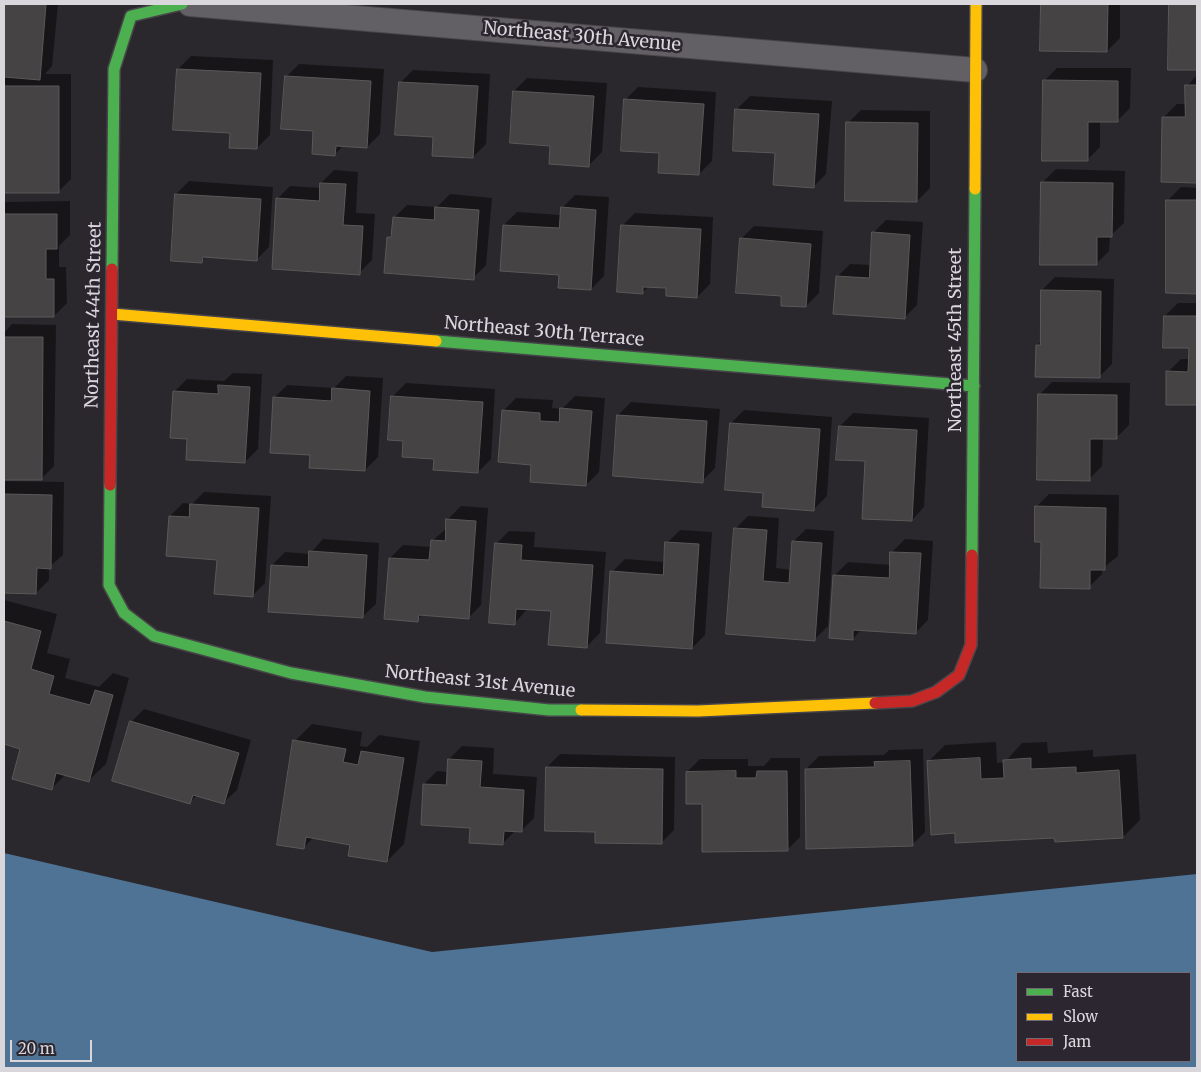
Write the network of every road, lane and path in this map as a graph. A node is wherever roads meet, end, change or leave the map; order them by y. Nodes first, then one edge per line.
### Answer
1 (182, 4) edge
2 (190, 4) edge
3 (976, 4) edge
4 (975, 70) junction
5 (112, 314) junction
6 (974, 386) junction
7 (124, 613) joint
8 (959, 675) joint

1 - 5 street, Northeast 44th Street
2 - 4 street, Northeast 30th Avenue
3 - 4 street, Northeast 45th Street
4 - 6 street, Northeast 45th Street
5 - 6 street, Northeast 30th Terrace
5 - 7 street, Northeast 44th Street
6 - 8 street, Northeast 45th Street
7 - 8 street, Northeast 31st Avenue

